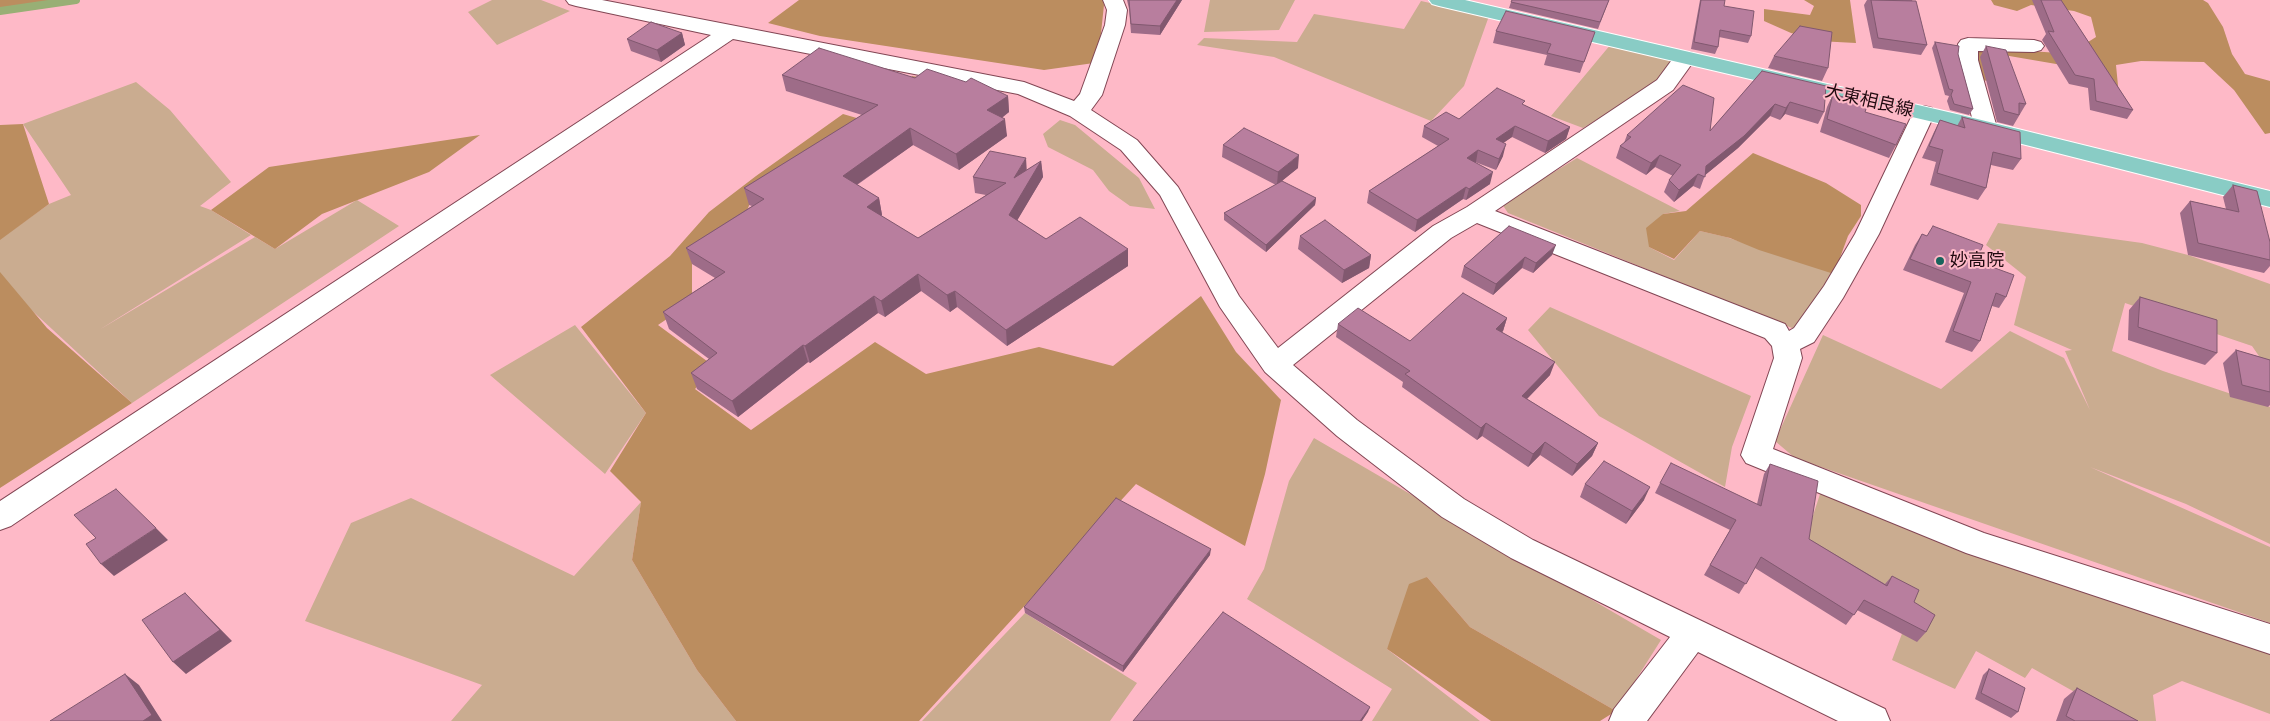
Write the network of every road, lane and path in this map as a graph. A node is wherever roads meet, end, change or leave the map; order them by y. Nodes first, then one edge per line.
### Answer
1 (576, 0) edge
2 (1113, 0) edge
3 (1439, 0) edge
4 (729, 32) junction
5 (2034, 46) dead end
6 (1685, 58) junction
7 (1078, 111) junction
8 (1924, 113) junction
9 (1986, 128) junction
10 (2270, 198) edge
11 (1476, 213) junction
12 (1785, 344) junction
13 (1276, 365) junction
14 (0, 517) edge
15 (1693, 633) junction
16 (2270, 639) edge
17 (1626, 721) edge
18 (1872, 721) edge

1 - 4 street
2 - 7 street
3 - 6 main road, 大東相良線
4 - 7 street
4 - 14 street
5 - 9 street
6 - 8 main road, 大東相良線
6 - 11 street
7 - 13 street
8 - 9 main road, 大東相良線
8 - 12 street
9 - 10 main road, 大東相良線
11 - 12 street
11 - 13 street
12 - 16 street
13 - 15 street
15 - 17 street
15 - 18 street

